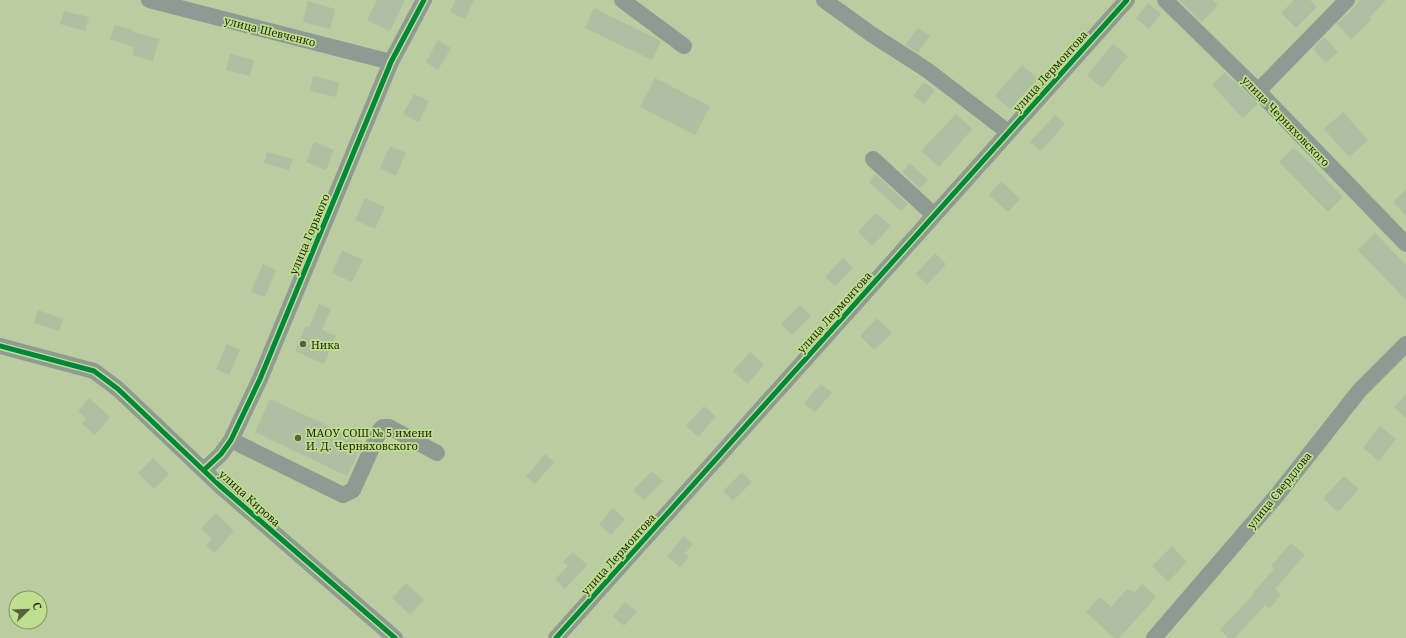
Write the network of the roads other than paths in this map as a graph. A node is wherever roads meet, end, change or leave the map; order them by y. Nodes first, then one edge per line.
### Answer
1 (150, 0) edge
2 (424, 0) edge
3 (622, 0) edge
4 (824, 0) edge
5 (1127, 0) edge
6 (1164, 0) edge
7 (1347, 0) edge
8 (684, 46) dead end
9 (391, 62) junction
10 (1258, 91) junction
11 (1008, 132) junction
12 (873, 159) dead end
13 (934, 215) junction
14 (1406, 244) edge
15 (1406, 344) edge
16 (0, 346) edge
17 (231, 440) junction
18 (437, 453) dead end
19 (204, 470) junction
20 (395, 638) edge
21 (556, 638) edge
22 (1154, 638) edge

1 - 9 street, улица Шевченко
2 - 9 street, улица Горького
3 - 8 street
4 - 11 street
5 - 11 street, улица Лермонтова
6 - 10 street, улица Черняховского
7 - 10 street
9 - 17 street, улица Горького
10 - 14 street, улица Черняховского
11 - 13 street, улица Лермонтова
12 - 13 street
13 - 21 street, улица Лермонтова
15 - 22 street, улица Свердлова
16 - 19 street, улица Кирова
17 - 18 street
17 - 19 street, улица Горького
19 - 20 street, улица Кирова

